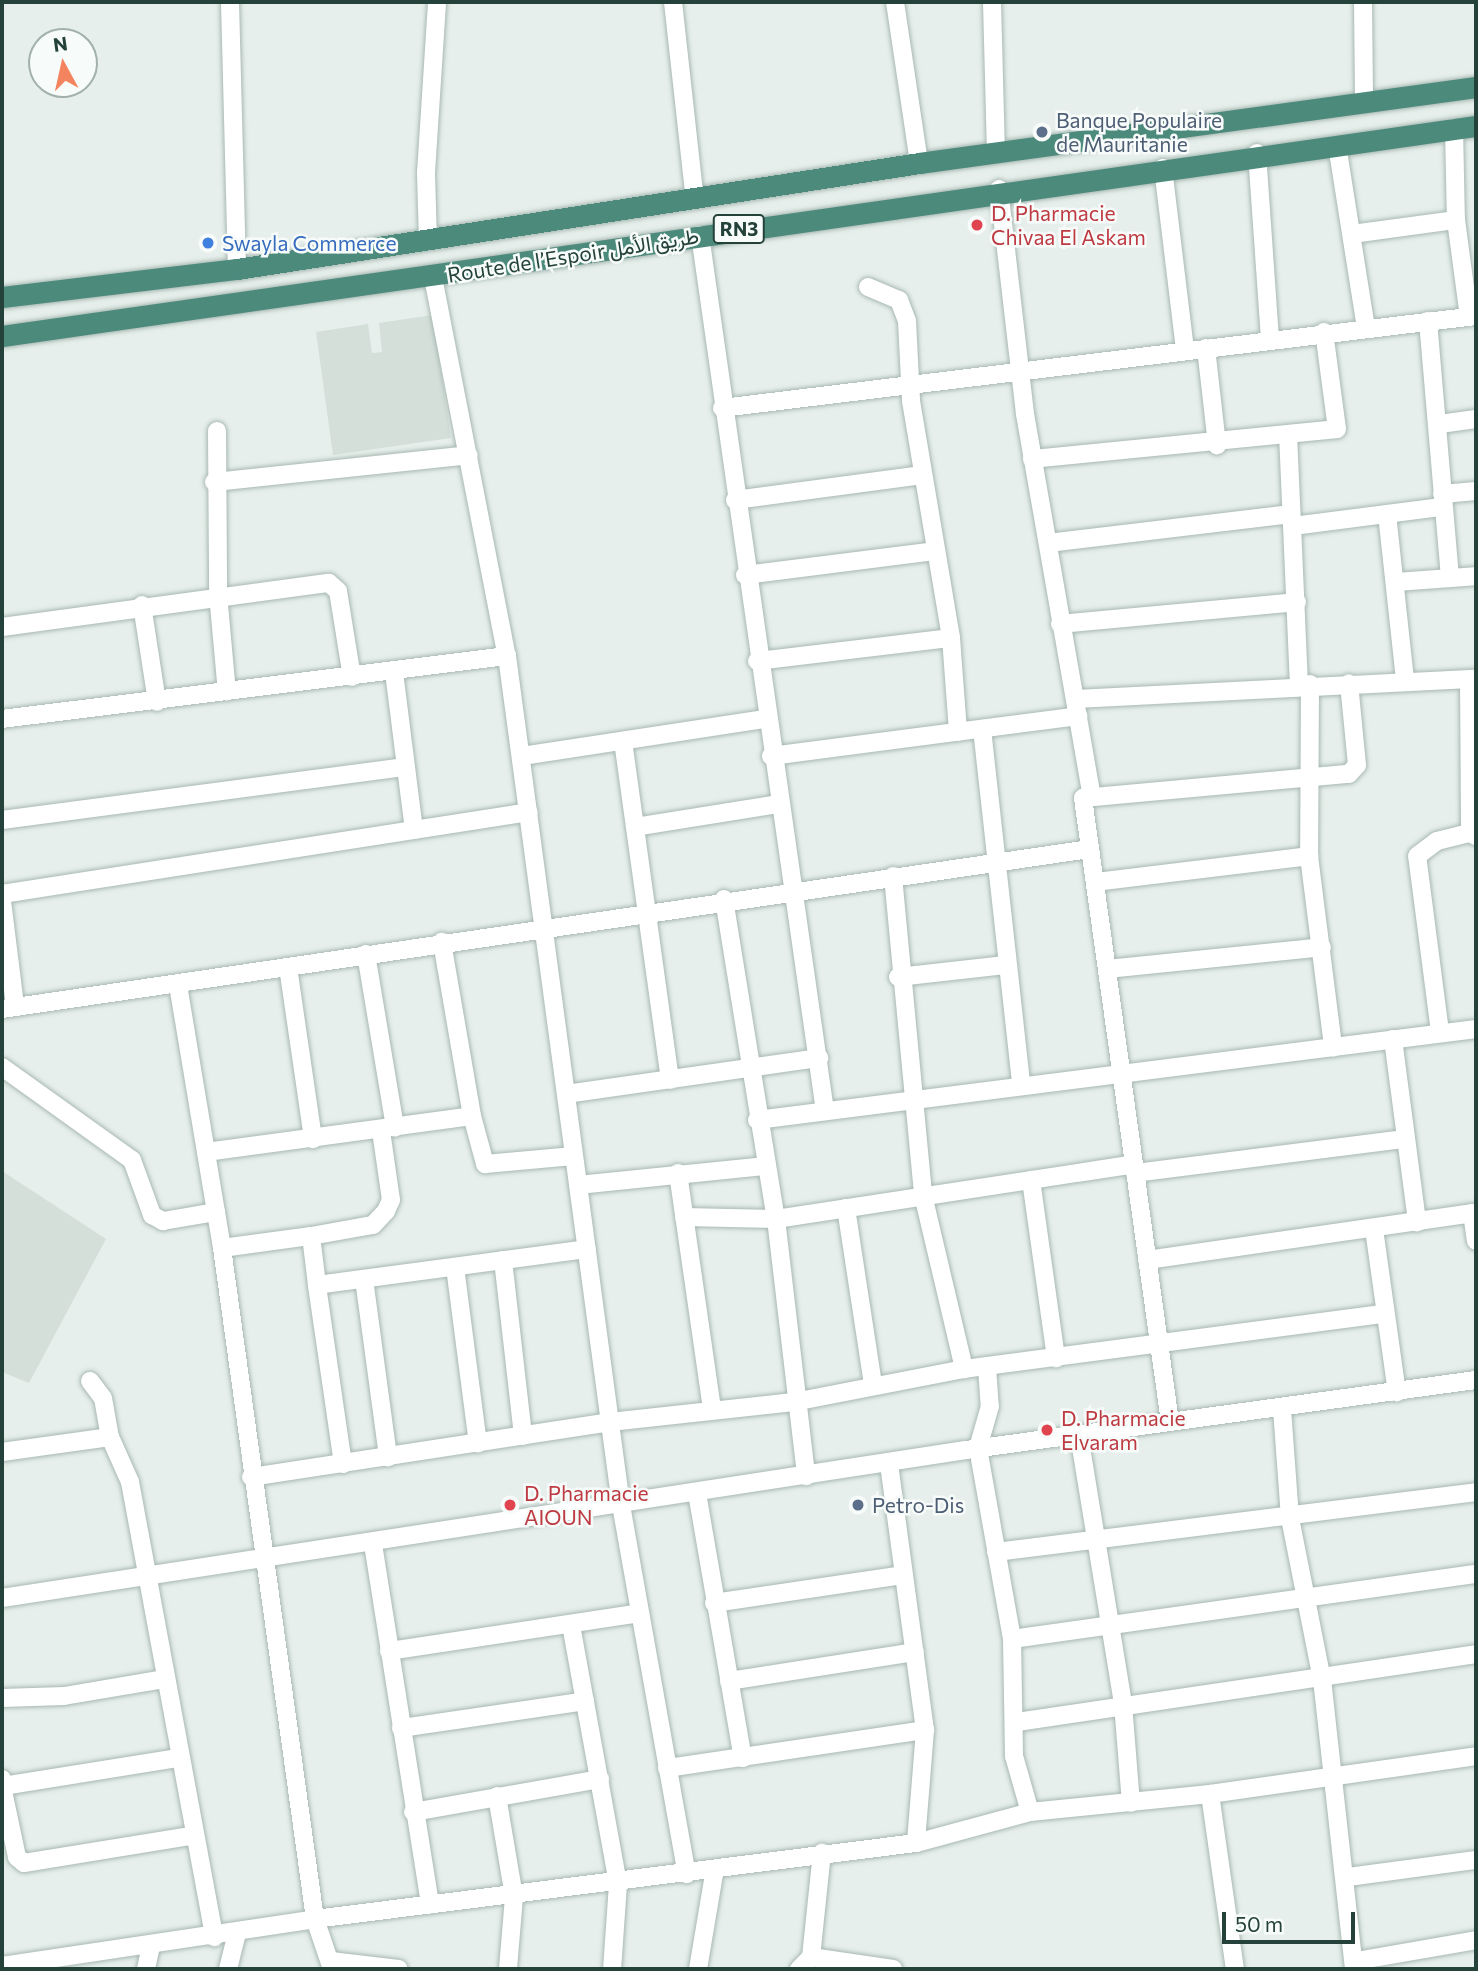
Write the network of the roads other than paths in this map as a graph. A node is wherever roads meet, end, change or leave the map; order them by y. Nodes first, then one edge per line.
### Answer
1 (230, 2) edge
2 (437, 2) edge
3 (673, 2) edge
4 (895, 2) edge
5 (992, 2) edge
6 (1363, 2) edge
7 (1476, 87) edge
8 (1364, 102) junction
9 (1476, 126) edge
10 (1454, 128) junction
11 (1337, 145) junction
12 (996, 153) junction
13 (1257, 153) junction
14 (919, 163) junction
15 (1163, 168) junction
16 (999, 189) junction
17 (695, 200) junction
18 (1456, 220) junction
19 (1352, 234) junction
20 (700, 235) junction
21 (428, 241) junction
22 (237, 269) junction
23 (433, 277) junction
24 (868, 287) dead end
25 (2, 297) edge
26 (1473, 316) edge
27 (1428, 321) junction
28 (1366, 327) junction
29 (1324, 332) junction
30 (2, 336) edge
31 (1270, 339) junction
32 (1206, 348) junction
33 (1185, 350) junction
34 (1018, 368) junction
35 (914, 384) junction
36 (722, 408) junction
37 (1476, 419) edge
38 (1440, 424) junction
39 (217, 431) dead end
40 (1288, 434) junction
41 (1217, 445) junction
42 (469, 455) junction
43 (1032, 459) junction
44 (922, 475) junction
45 (214, 482) junction
46 (1476, 491) edge
47 (735, 500) junction
48 (1442, 501) junction
49 (1387, 514) junction
50 (1292, 520) junction
51 (1048, 543) junction
52 (934, 551) junction
53 (745, 575) junction
54 (1476, 576) edge
55 (1450, 578) junction
56 (1395, 582) junction
57 (218, 594) junction
58 (1297, 602) junction
59 (142, 605) junction
60 (1060, 624) junction
61 (2, 627) edge
62 (951, 638) junction
63 (507, 656) junction
64 (757, 661) junction
65 (394, 672) junction
66 (352, 677) junction
67 (1473, 680) edge
68 (1405, 681) junction
69 (1349, 683) junction
70 (1304, 684) junction
71 (227, 692) junction
72 (157, 702) junction
73 (1077, 707) junction
74 (2, 719) edge
75 (765, 719) junction
76 (982, 729) junction
77 (958, 732) junction
78 (623, 741) junction
79 (1473, 749) edge
80 (522, 756) junction
81 (771, 756) junction
82 (406, 767) junction
83 (1311, 780) junction
84 (1092, 797) junction
85 (778, 804) junction
86 (529, 812) junction
87 (2, 820) edge
88 (635, 827) junction
89 (414, 831) junction
90 (1473, 834) edge
91 (1090, 849) junction
92 (1308, 856) junction
93 (996, 862) junction
94 (893, 876) junction
95 (1095, 882) junction
96 (790, 891) junction
97 (2, 894) edge
98 (724, 899) junction
99 (2, 901) edge
100 (647, 912) junction
101 (543, 925) junction
102 (4, 941) edge
103 (442, 942) junction
104 (1322, 947) junction
105 (366, 954) junction
106 (1005, 965) junction
107 (288, 967) junction
108 (1107, 970) junction
109 (898, 976) junction
110 (178, 985) junction
111 (8, 1008) edge
112 (1476, 1029) edge
113 (1440, 1032) junction
114 (1393, 1039) junction
115 (1332, 1046) junction
116 (819, 1058) junction
117 (2, 1067) edge
118 (749, 1068) junction
119 (1120, 1072) junction
120 (670, 1080) junction
121 (1021, 1082) junction
122 (566, 1094) junction
123 (912, 1097) junction
124 (825, 1111) junction
125 (472, 1116) junction
126 (757, 1120) junction
127 (388, 1130) junction
128 (313, 1139) junction
129 (1406, 1139) junction
130 (206, 1152) junction
131 (574, 1156) junction
132 (764, 1166) junction
133 (1135, 1169) junction
134 (678, 1173) junction
135 (1031, 1180) junction
136 (578, 1185) junction
137 (923, 1195) junction
138 (846, 1208) junction
139 (216, 1212) junction
140 (1474, 1213) edge
141 (684, 1217) junction
142 (776, 1219) junction
143 (1417, 1222) junction
144 (1374, 1229) junction
145 (311, 1236) junction
146 (1476, 1241) edge
147 (222, 1248) junction
148 (587, 1249) junction
149 (503, 1260) junction
150 (1147, 1260) junction
151 (455, 1267) junction
152 (364, 1279) junction
153 (317, 1284) junction
154 (1384, 1314) junction
155 (1159, 1346) junction
156 (1056, 1358) junction
157 (987, 1367) junction
158 (964, 1369) junction
159 (1476, 1380) edge
160 (90, 1381) dead end
161 (873, 1385) junction
162 (1397, 1392) junction
163 (794, 1402) junction
164 (712, 1409) junction
165 (1282, 1409) junction
166 (610, 1422) junction
167 (1170, 1422) junction
168 (1079, 1435) junction
169 (523, 1436) junction
170 (110, 1437) junction
171 (478, 1444) junction
172 (978, 1448) junction
173 (2, 1452) edge
174 (387, 1457) junction
175 (342, 1464) junction
176 (888, 1464) junction
177 (806, 1476) junction
178 (251, 1477) junction
179 (1476, 1492) edge
180 (697, 1493) junction
181 (621, 1505) junction
182 (1290, 1518) junction
183 (1094, 1538) junction
184 (373, 1544) junction
185 (996, 1552) junction
186 (262, 1560) junction
187 (1476, 1574) edge
188 (904, 1575) junction
189 (149, 1577) junction
190 (2, 1598) edge
191 (1303, 1599) junction
192 (714, 1603) junction
193 (639, 1613) junction
194 (571, 1625) junction
195 (1108, 1626) junction
196 (1012, 1639) junction
197 (389, 1651) junction
198 (915, 1651) junction
199 (1476, 1654) edge
200 (164, 1679) junction
201 (1322, 1679) junction
202 (729, 1681) junction
203 (2, 1698) edge
204 (585, 1700) junction
205 (1122, 1704) junction
206 (1017, 1722) junction
207 (401, 1728) junction
208 (925, 1730) junction
209 (1476, 1756) edge
210 (177, 1758) junction
211 (743, 1758) junction
212 (667, 1768) junction
213 (1334, 1776) junction
214 (600, 1779) junction
215 (2, 1783) edge
216 (1210, 1794) junction
217 (497, 1796) junction
218 (1131, 1803) junction
219 (414, 1812) junction
220 (1030, 1812) junction
221 (191, 1836) junction
222 (916, 1843) junction
223 (822, 1853) junction
224 (1476, 1860) edge
225 (715, 1869) junction
226 (687, 1874) junction
227 (1348, 1877) junction
228 (618, 1884) junction
229 (514, 1897) junction
230 (430, 1905) junction
231 (315, 1919) junction
232 (237, 1933) junction
233 (214, 1937) junction
234 (1476, 1940) edge
235 (151, 1945) junction
236 (805, 1963) edge
237 (60, 1964) edge
238 (332, 1965) edge
239 (1355, 1965) edge
240 (2, 1966) edge
241 (146, 1969) edge
242 (228, 1969) edge
243 (399, 1969) edge
244 (508, 1969) edge
245 (612, 1969) edge
246 (698, 1969) edge
247 (893, 1969) edge
248 (1236, 1969) edge

1 - 22 street
2 - 21 street
3 - 17 street
4 - 14 street
5 - 12 street
6 - 8 street
7 - 8 highway, Route de l’Espoir طريق الأمل / RN3
8 - 12 highway, Route de l’Espoir طريق الأمل / RN3
9 - 10 highway, Route de l’Espoir طريق الأمل / RN3
10 - 11 highway, Route de l’Espoir طريق الأمل / RN3
10 - 18 street
11 - 13 highway, Route de l’Espoir طريق الأمل / RN3
11 - 19 street
12 - 14 highway, Route de l’Espoir طريق الأمل / RN3
13 - 15 highway, Route de l’Espoir طريق الأمل / RN3
13 - 31 street
14 - 17 highway, Route de l’Espoir طريق الأمل / RN3
15 - 16 highway, Route de l’Espoir طريق الأمل / RN3
15 - 33 street
16 - 20 highway, Route de l’Espoir طريق الأمل / RN3
16 - 34 street
17 - 21 highway, Route de l’Espoir طريق الأمل / RN3
18 - 19 street
18 - 26 street
19 - 28 street
20 - 23 highway, Route de l’Espoir طريق الأمل / RN3
20 - 36 street
21 - 22 highway, Route de l’Espoir طريق الأمل / RN3
22 - 25 highway, Route de l’Espoir طريق الأمل / RN3
23 - 30 highway, Route de l’Espoir طريق الأمل / RN3
23 - 42 street
24 - 35 street
26 - 27 street
27 - 28 street
27 - 38 street
28 - 29 street
29 - 31 street
29 - 40 street
31 - 32 street
32 - 33 street
32 - 41 street
33 - 34 street
34 - 35 street
34 - 43 street
35 - 36 street
35 - 44 street
36 - 47 street
37 - 38 street
38 - 48 street
39 - 45 street
40 - 41 street
40 - 50 street
41 - 43 street
42 - 45 street
42 - 63 street
43 - 51 street
44 - 47 street
44 - 52 street
45 - 57 street
46 - 48 street
47 - 53 street
48 - 49 street
48 - 55 street
49 - 50 street
49 - 56 street
50 - 51 street
50 - 58 street
51 - 60 street
52 - 53 street
52 - 62 street
53 - 64 street
54 - 55 street
55 - 56 street
56 - 68 street
57 - 59 street
57 - 66 street
57 - 71 street
58 - 60 street
58 - 70 street
59 - 61 street
59 - 72 street
60 - 73 street
62 - 64 street
62 - 77 street
63 - 65 street
63 - 80 street
64 - 75 street
65 - 66 street
65 - 82 street
66 - 71 street
67 - 68 street
67 - 79 street
68 - 69 street
69 - 70 street
69 - 83 street
70 - 73 street
70 - 83 street
71 - 72 street
72 - 74 street
73 - 76 street
73 - 84 street
75 - 78 street
75 - 81 street
76 - 77 street
76 - 93 street
77 - 81 street
78 - 80 street
78 - 88 street
79 - 90 street
80 - 86 street
81 - 85 street
82 - 87 street
82 - 89 street
83 - 84 street
83 - 92 street
84 - 91 street
85 - 88 street
85 - 96 street
86 - 89 street
86 - 101 street
88 - 100 street
89 - 97 street
90 - 113 street
91 - 93 street
91 - 95 street
92 - 95 street
92 - 104 street
93 - 94 street
93 - 106 street
94 - 96 street
94 - 109 street
95 - 108 street
96 - 98 street
96 - 116 street
98 - 100 street
98 - 118 street
99 - 102 street
100 - 101 street
100 - 120 street
101 - 103 street
101 - 122 street
102 - 111 street
103 - 105 street
103 - 125 street
104 - 108 street
104 - 115 street
105 - 107 street
105 - 127 street
106 - 109 street
106 - 121 street
107 - 110 street
107 - 128 street
108 - 119 street
109 - 123 street
110 - 111 street
110 - 130 street
112 - 113 street
113 - 114 street
114 - 115 street
114 - 129 street
115 - 119 street
116 - 118 street
116 - 124 street
117 - 139 street
118 - 120 street
118 - 126 street
119 - 121 street
119 - 133 street
120 - 122 street
121 - 123 street
122 - 131 street
123 - 124 street
123 - 137 street
124 - 126 street
125 - 127 street
125 - 131 street
126 - 132 street
127 - 128 street
127 - 145 street
128 - 130 street
129 - 133 street
129 - 143 street
130 - 139 street
131 - 136 street
132 - 134 street
132 - 142 street
133 - 135 street
133 - 150 street
134 - 136 street
134 - 141 street
135 - 137 street
135 - 156 street
136 - 148 street
137 - 138 street
137 - 158 street
138 - 142 street
138 - 161 street
139 - 147 street
140 - 143 street
140 - 146 street
141 - 142 street
141 - 164 street
142 - 163 street
143 - 144 street
144 - 150 street
144 - 154 street
145 - 147 street
145 - 153 street
147 - 178 street
148 - 149 street
148 - 166 street
149 - 151 street
149 - 169 street
150 - 155 street
151 - 152 street
151 - 171 street
152 - 153 street
152 - 174 street
153 - 175 street
154 - 155 street
154 - 162 street
155 - 156 street
155 - 167 street
156 - 157 street
157 - 158 street
157 - 172 street
158 - 161 street
159 - 162 street
160 - 170 street
161 - 163 street
162 - 165 street
163 - 164 street
163 - 177 street
164 - 166 street
165 - 167 street
165 - 182 street
166 - 169 street
166 - 181 street
167 - 168 street
168 - 172 street
168 - 183 street
169 - 171 street
170 - 173 street
170 - 189 street
171 - 174 street
172 - 176 street
172 - 185 street
174 - 175 street
175 - 178 street
176 - 177 street
176 - 188 street
177 - 180 street
178 - 186 street
179 - 182 street
180 - 181 street
180 - 192 street
181 - 184 street
181 - 193 street
182 - 183 street
182 - 191 street
183 - 185 street
183 - 195 street
184 - 186 street
184 - 197 street
185 - 196 street
186 - 189 street
186 - 231 street
187 - 191 street
188 - 192 street
188 - 198 street
189 - 190 street
189 - 200 street
191 - 195 street
191 - 201 street
192 - 202 street
193 - 194 street
193 - 212 street
194 - 197 street
194 - 204 street
195 - 196 street
195 - 205 street
196 - 206 street
197 - 207 street
198 - 202 street
198 - 208 street
199 - 201 street
200 - 203 street
200 - 210 street
201 - 205 street
201 - 213 street
202 - 211 street
204 - 207 street
204 - 214 street
205 - 206 street
205 - 218 street
206 - 220 street
207 - 219 street
208 - 211 street
208 - 222 street
209 - 213 street
210 - 215 street
210 - 221 street
211 - 212 street
212 - 226 street
213 - 216 street
213 - 227 street
214 - 217 street
214 - 228 street
215 - 221 street
216 - 218 street
216 - 248 street
217 - 219 street
217 - 229 street
218 - 220 street
219 - 230 street
220 - 222 street
221 - 233 street
222 - 223 street
223 - 225 street
223 - 236 street
224 - 227 street
225 - 226 street
225 - 246 street
226 - 228 street
227 - 239 street
228 - 229 street
228 - 245 street
229 - 230 street
229 - 244 street
230 - 231 street
231 - 232 street
231 - 238 street
232 - 233 street
232 - 242 street
233 - 235 street
234 - 239 street
235 - 237 street
235 - 241 street
236 - 247 street
237 - 240 street
238 - 243 street

